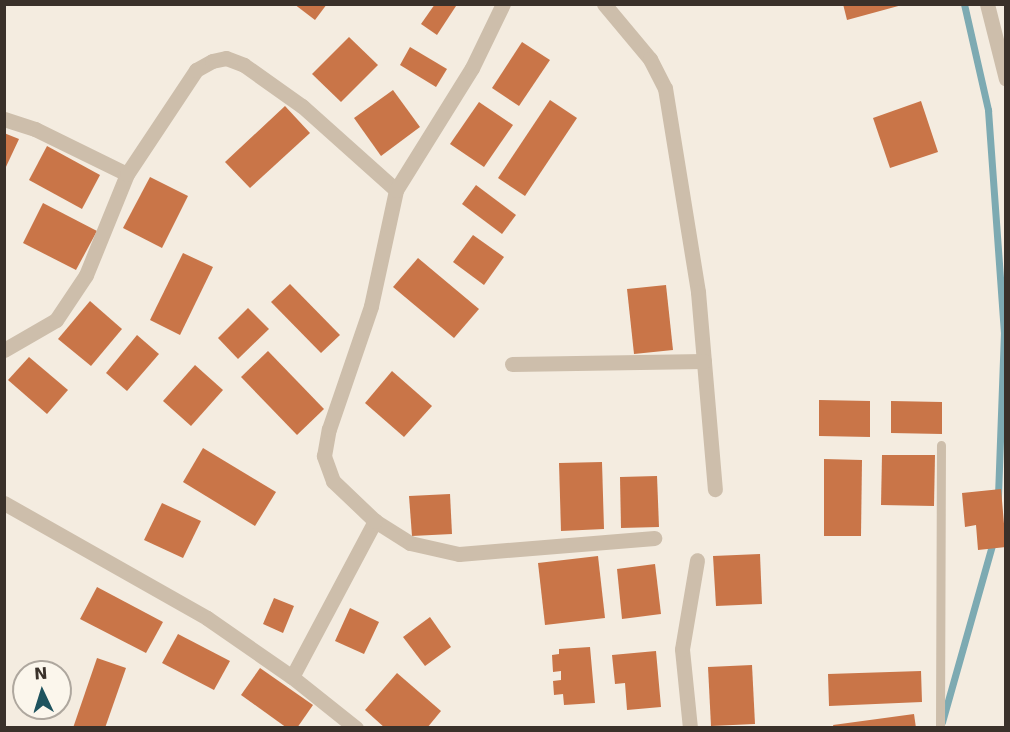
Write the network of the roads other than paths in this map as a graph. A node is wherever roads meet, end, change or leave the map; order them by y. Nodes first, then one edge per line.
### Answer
1 (503, 4) edge
2 (604, 4) edge
3 (987, 4) edge
4 (1005, 80) edge
5 (4, 119) edge
6 (127, 174) junction
7 (396, 190) junction
8 (4, 350) edge
9 (704, 361) junction
10 (512, 364) dead end
11 (941, 445) dead end
12 (715, 489) dead end
13 (4, 503) edge
14 (375, 521) junction
15 (654, 537) dead end
16 (697, 560) dead end
17 (292, 677) junction
18 (356, 728) edge
19 (690, 728) edge
20 (940, 728) edge

1 - 7 street
2 - 9 street
3 - 4 street
5 - 6 street
6 - 7 street
6 - 8 street
7 - 14 street
9 - 10 street
9 - 12 street
11 - 20 lane
13 - 17 street
14 - 15 street
14 - 17 street
16 - 19 street
17 - 18 street

